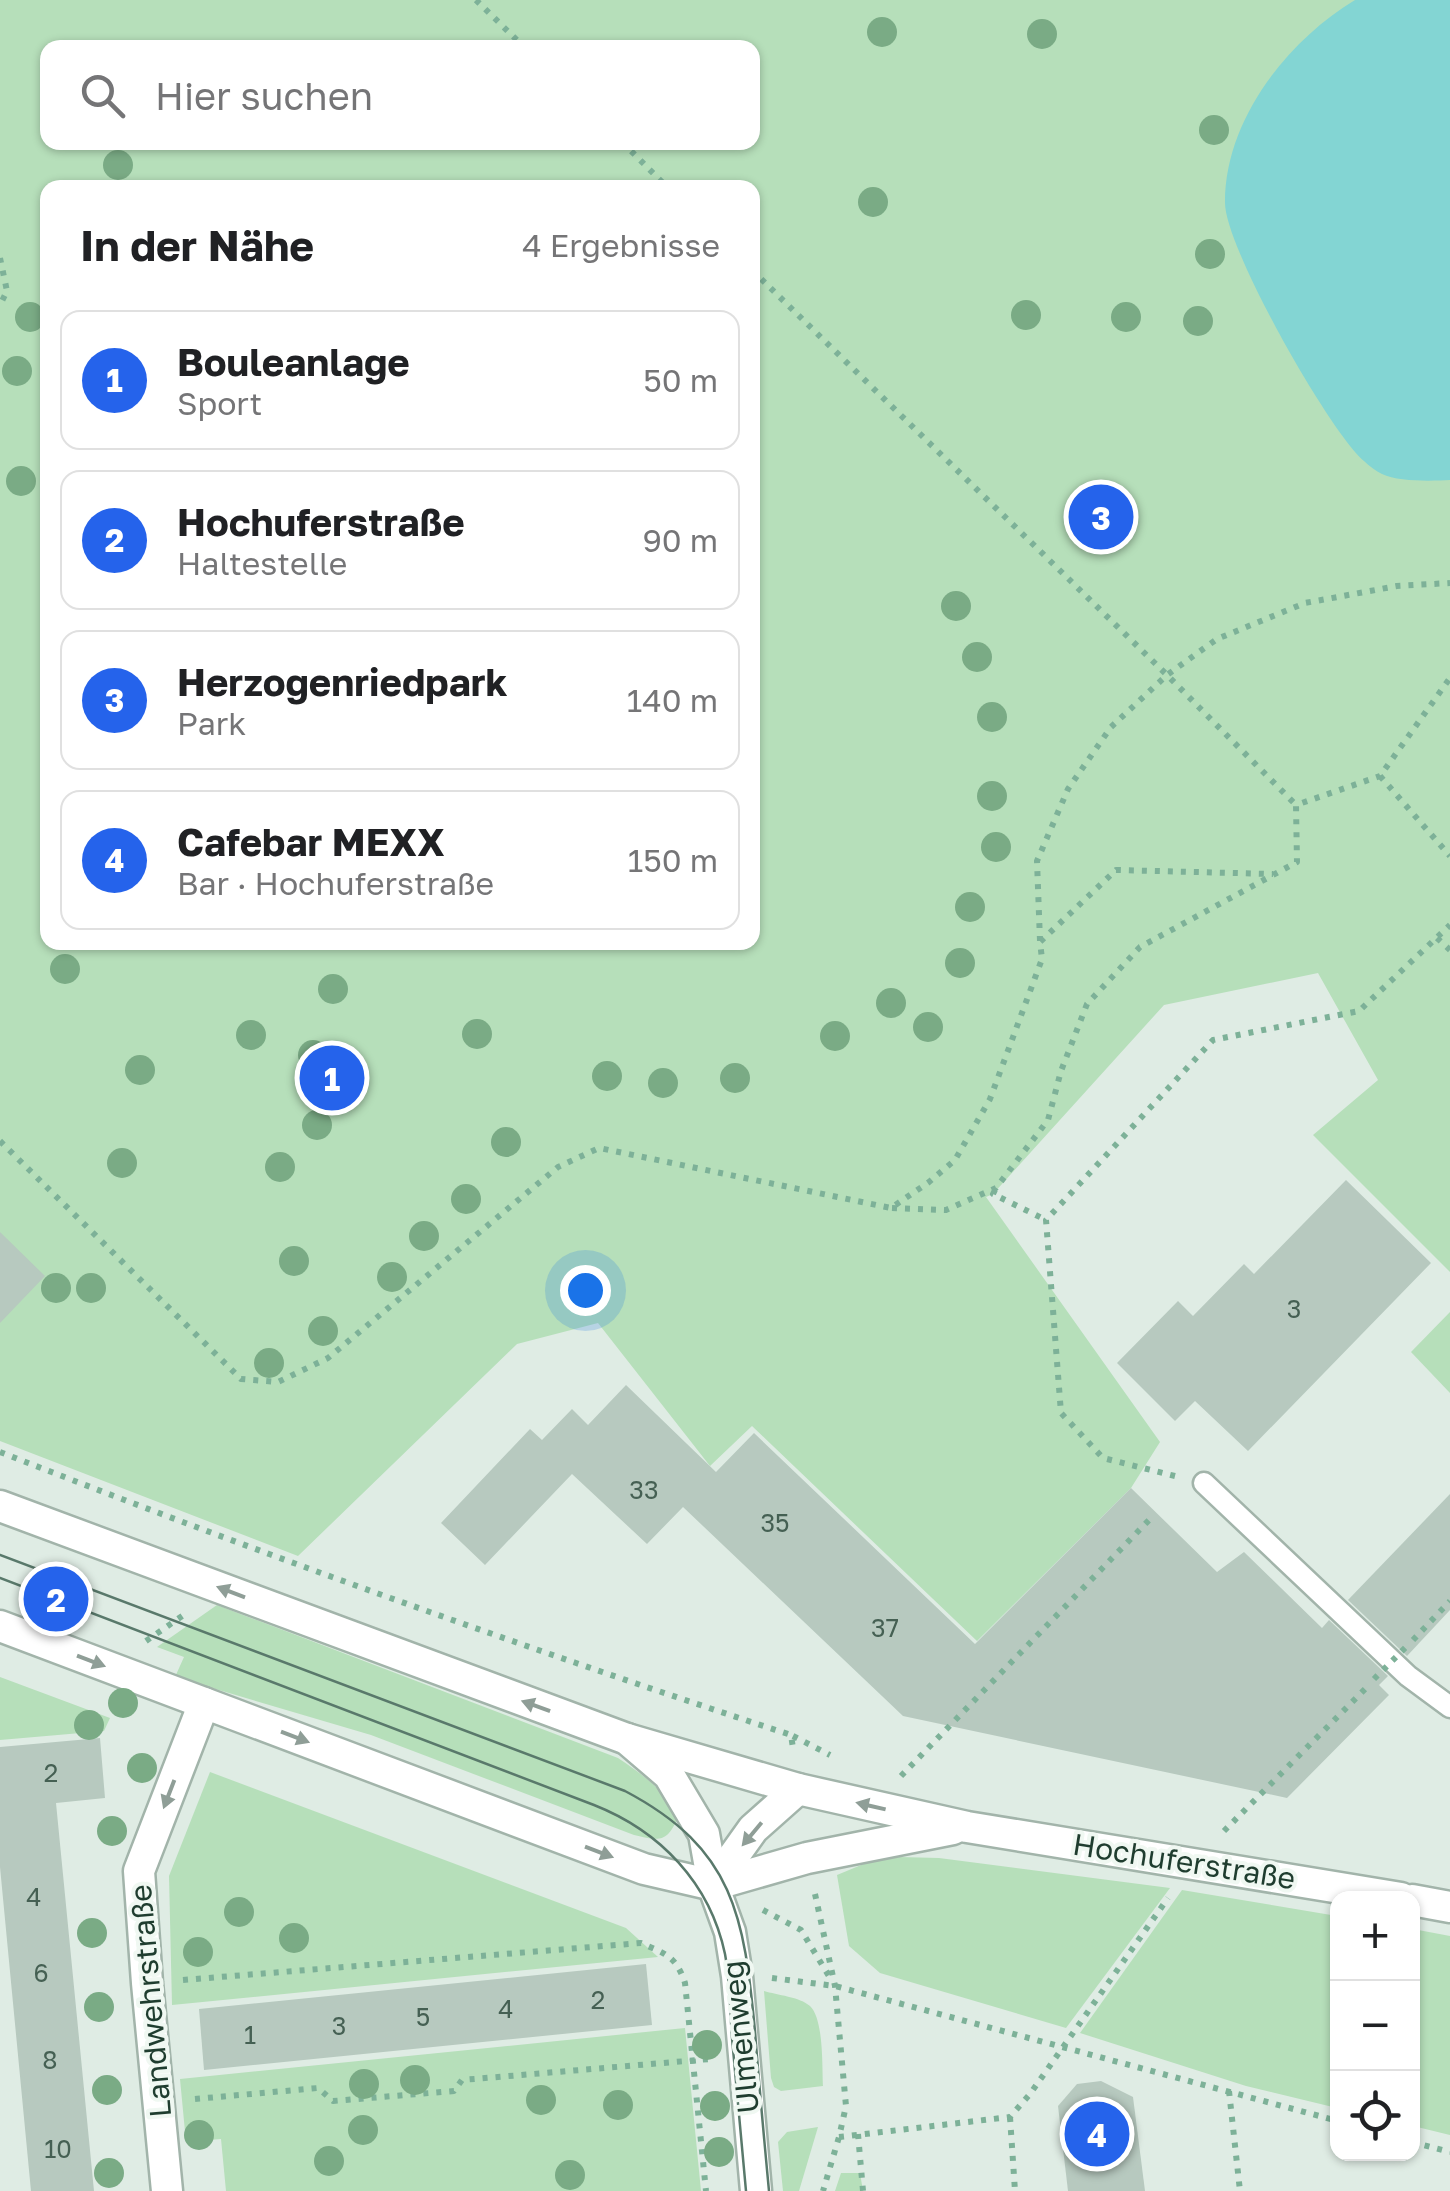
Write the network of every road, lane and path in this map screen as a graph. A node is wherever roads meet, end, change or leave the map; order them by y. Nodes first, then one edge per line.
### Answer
1 (476, 0) edge
2 (516, 40) edge
3 (630, 150) edge
4 (660, 180) edge
5 (0, 258) edge
6 (760, 278) edge
7 (0, 305) edge
8 (1450, 583) edge
9 (1167, 674) junction
10 (1450, 678) edge
11 (1380, 776) junction
12 (1296, 805) junction
13 (1450, 856) edge
14 (1273, 874) junction
15 (1450, 925) edge
16 (1438, 938) junction
17 (1040, 942) junction
18 (1450, 950) edge
19 (0, 1141) edge
20 (996, 1188) junction
21 (891, 1208) junction
22 (1046, 1220) junction
23 (0, 1452) edge
24 (1204, 1483) joint
25 (0, 1506) edge
26 (1151, 1518) dead end
27 (190, 1526) junction
28 (174, 1570) junction
29 (1450, 1601) edge
30 (195, 1606) dead end
31 (0, 1626) edge
32 (142, 1644) dead end
33 (691, 1702) dead end
34 (204, 1703) junction
35 (1450, 1707) edge
36 (628, 1739) junction
37 (891, 1786) dead end
38 (798, 1789) junction
39 (966, 1827) junction
40 (1193, 1863) junction
41 (713, 1885) junction
42 (1359, 1891) edge
43 (1420, 1901) edge
44 (1450, 1907) edge
45 (147, 1983) junction
46 (835, 1986) junction
47 (1064, 2047) junction
48 (744, 2056) junction
49 (694, 2060) junction
50 (1228, 2091) junction
51 (159, 2102) junction
52 (1010, 2117) junction
53 (1330, 2120) edge
54 (858, 2134) junction
55 (840, 2136) junction
56 (1420, 2144) edge
57 (1450, 2152) edge
58 (167, 2191) edge
59 (706, 2191) edge
60 (756, 2191) edge
61 (823, 2191) edge
62 (863, 2191) edge
63 (1015, 2191) edge
64 (1240, 2191) edge

1 - 2 path
3 - 4 path
5 - 7 path
6 - 9 path
8 - 9 path
9 - 12 path
9 - 17 path
10 - 11 path
11 - 12 path
11 - 13 path
12 - 14 path
14 - 17 path
14 - 20 path
15 - 16 path
16 - 18 path
16 - 22 path
17 - 21 path
19 - 21 path
20 - 21 path
20 - 22 path
22 - 24 path
23 - 27 path
24 - 35 lane
25 - 28 street, Hochuferstraße
26 - 37 path
27 - 28 path
27 - 33 path
36 -> 28 street, Hochuferstraße
29 - 40 path, bridge
30 - 32 path
31 -> 34 street, Hochuferstraße
34 -> 41 street, Hochuferstraße
34 -> 45 street, Landwehrstraße
36 - 38 street, Hochuferstraße
36 - 41 street, Hochuferstraße
39 -> 38 street, Hochuferstraße
38 -> 41 street
39 - 40 street, Hochuferstraße
39 - 41 street, Hochuferstraße
40 - 42 street, Hochuferstraße
40 - 47 path
41 - 46 path
41 - 48 street, Ulmenweg
43 - 44 street
45 - 49 path
45 - 51 street, Landwehrstraße
46 - 47 path
46 - 55 path
47 - 50 path
47 - 52 path
48 - 49 path
48 - 60 street, Ulmenweg
49 - 51 path
49 - 59 path
50 - 53 path
50 - 64 path
51 - 58 street, Landwehrstraße
52 - 54 path
52 - 63 path
54 - 55 path
54 - 62 path
55 - 61 path
56 - 57 path

